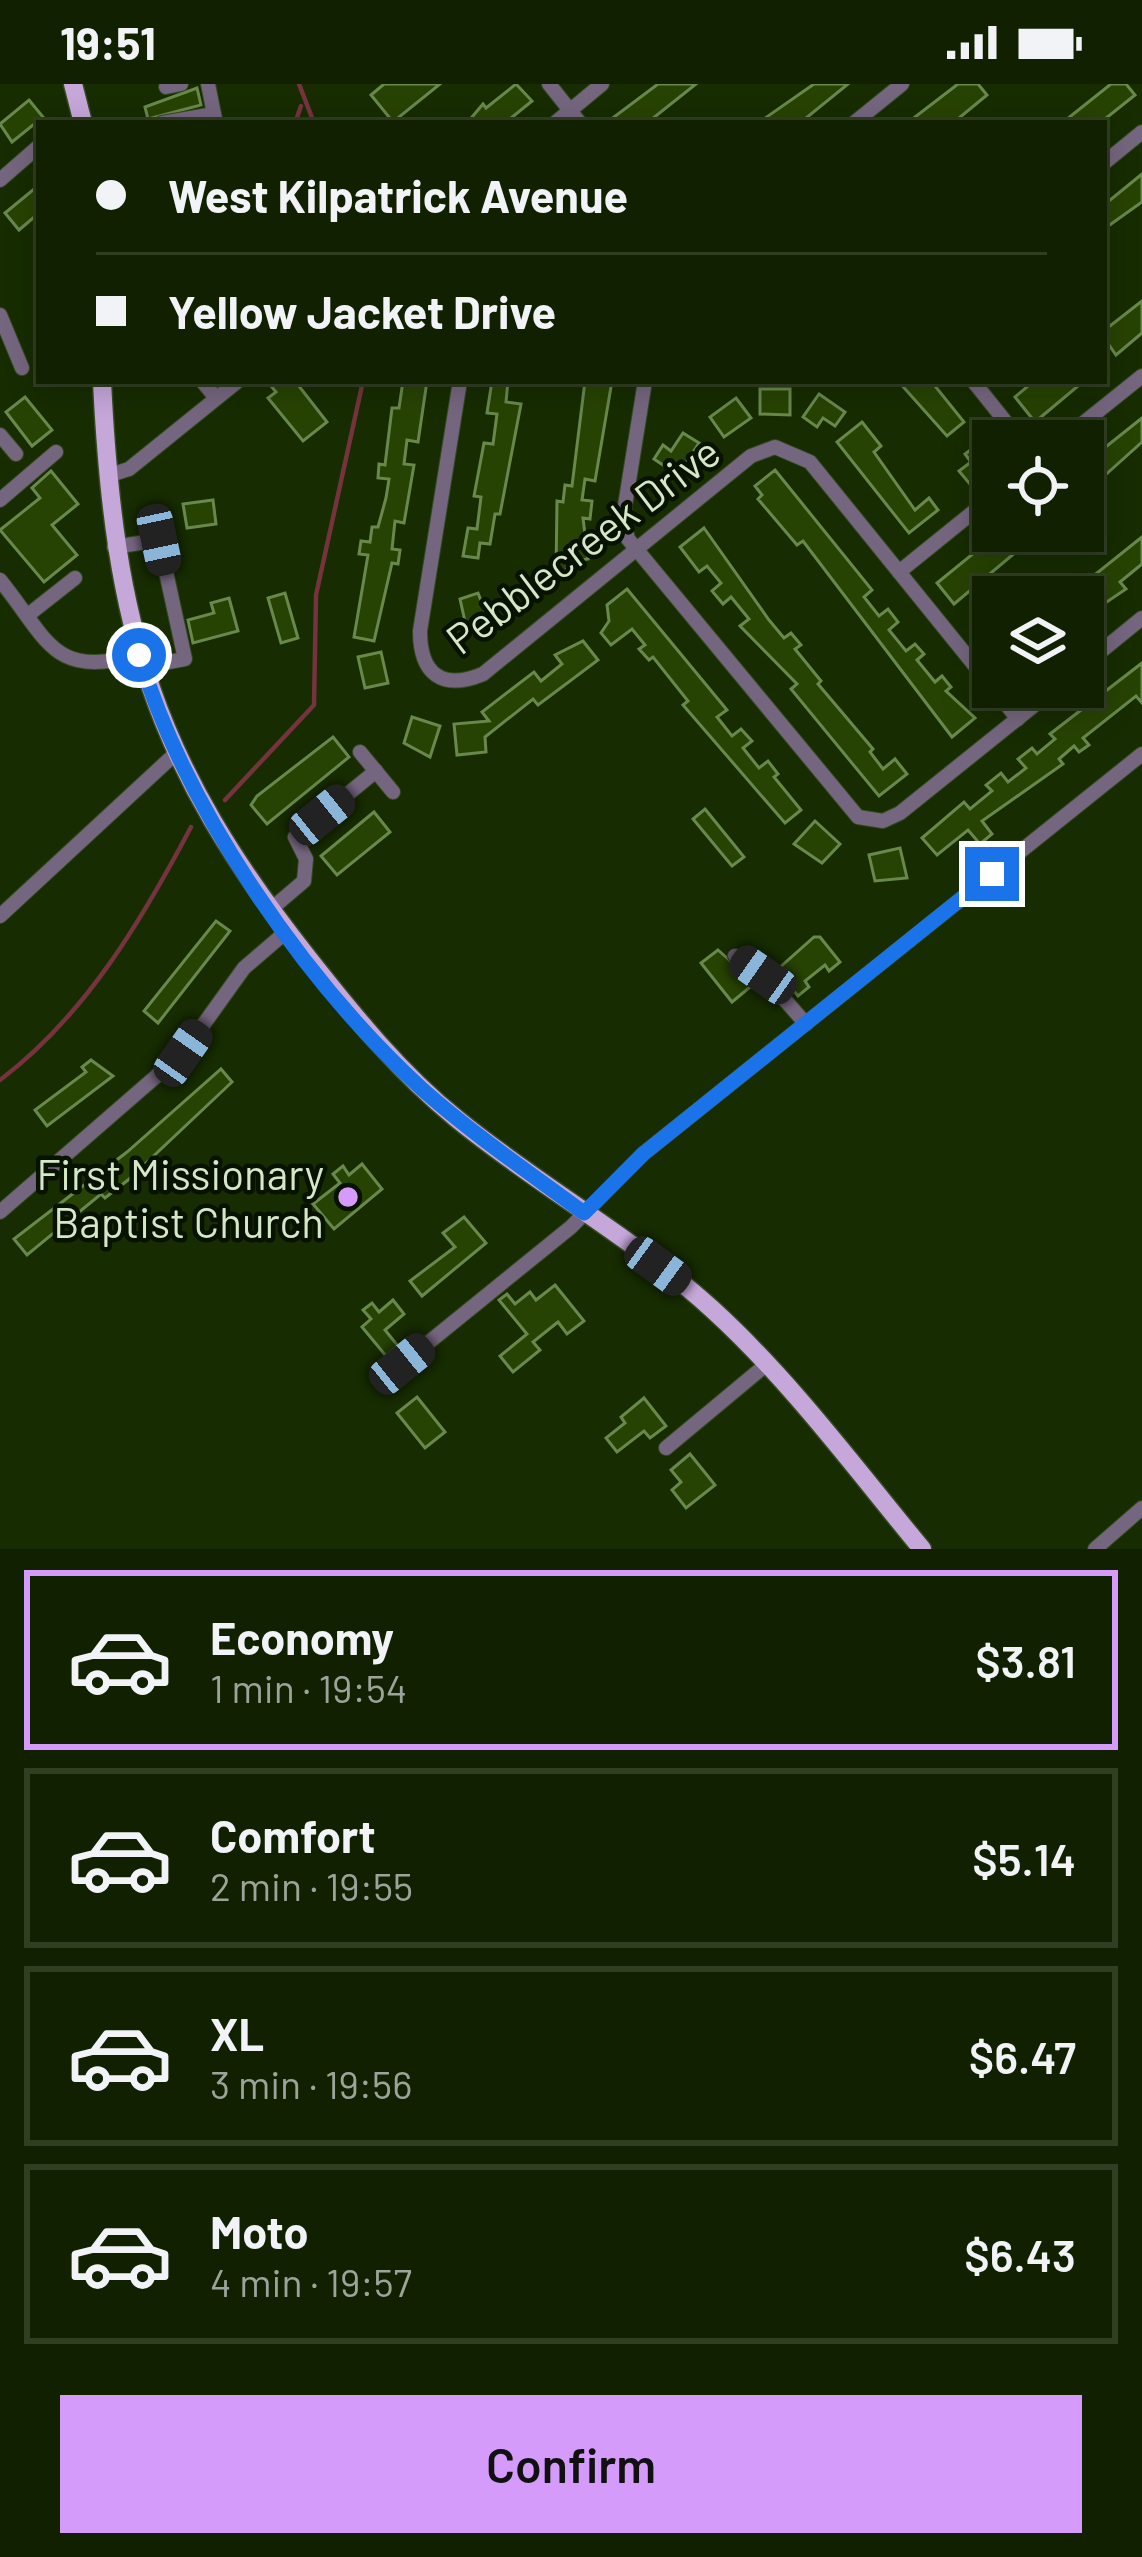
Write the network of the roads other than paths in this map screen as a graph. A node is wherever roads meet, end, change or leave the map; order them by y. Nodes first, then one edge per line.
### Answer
1 (73, 84) edge
2 (208, 84) edge
3 (548, 84) edge
4 (602, 84) edge
5 (902, 84) edge
6 (575, 117) edge
7 (215, 118) edge
8 (81, 120) edge
9 (858, 120) edge
10 (1142, 132) edge
11 (36, 149) edge
12 (1107, 161) edge
13 (0, 180) edge
14 (0, 315) edge
15 (22, 368) dead end
16 (1142, 376) edge
17 (101, 384) edge
18 (204, 384) edge
19 (234, 384) edge
20 (460, 384) edge
21 (645, 384) edge
22 (975, 384) edge
23 (216, 398) junction
24 (1004, 420) edge
25 (1087, 420) edge
26 (0, 435) edge
27 (56, 452) dead end
28 (16, 454) dead end
29 (107, 476) junction
30 (0, 500) edge
31 (972, 513) edge
32 (114, 547) junction
33 (636, 549) junction
34 (899, 572) junction
35 (75, 578) dead end
36 (0, 580) edge
37 (28, 615) junction
38 (1141, 622) edge
39 (1104, 650) edge
40 (140, 661) junction
41 (1031, 708) edge
42 (1018, 719) junction
43 (360, 752) dead end
44 (176, 754) junction
45 (1142, 754) edge
46 (376, 771) junction
47 (393, 792) dead end
48 (270, 910) junction
49 (0, 916) edge
50 (287, 931) junction
51 (735, 956) dead end
52 (806, 1024) junction
53 (0, 1212) edge
54 (584, 1213) junction
55 (402, 1364) dead end
56 (767, 1364) junction
57 (666, 1448) dead end
58 (1142, 1508) edge
59 (922, 1549) edge
60 (1094, 1549) edge

1 - 8 main road
2 - 7 street
3 - 6 street
4 - 6 street
5 - 9 street
10 - 12 street
11 - 13 street
14 - 15 street
16 - 25 street
17 - 29 main road
18 - 23 street
19 - 23 street
20 - 33 street, Pebblecreek Drive
21 - 33 street
22 - 24 street
23 - 29 street
26 - 28 street
27 - 30 street
29 - 32 main road
31 - 34 street
32 - 40 main road
32 - 40 street
33 - 34 street, Pebblecreek Drive
33 - 42 street
34 - 42 street, Pebblecreek Drive
35 - 37 street
36 - 37 street
37 - 40 street
38 - 39 street
40 - 44 main road
41 - 42 street
43 - 46 street
44 - 48 main road
44 - 49 street
45 - 52 street
46 - 47 street
46 - 48 street
48 - 50 main road
50 - 53 street
50 - 54 main road
51 - 52 street
52 - 54 street
54 - 55 street
54 - 56 main road
56 - 57 street
56 - 59 main road
58 - 60 street

